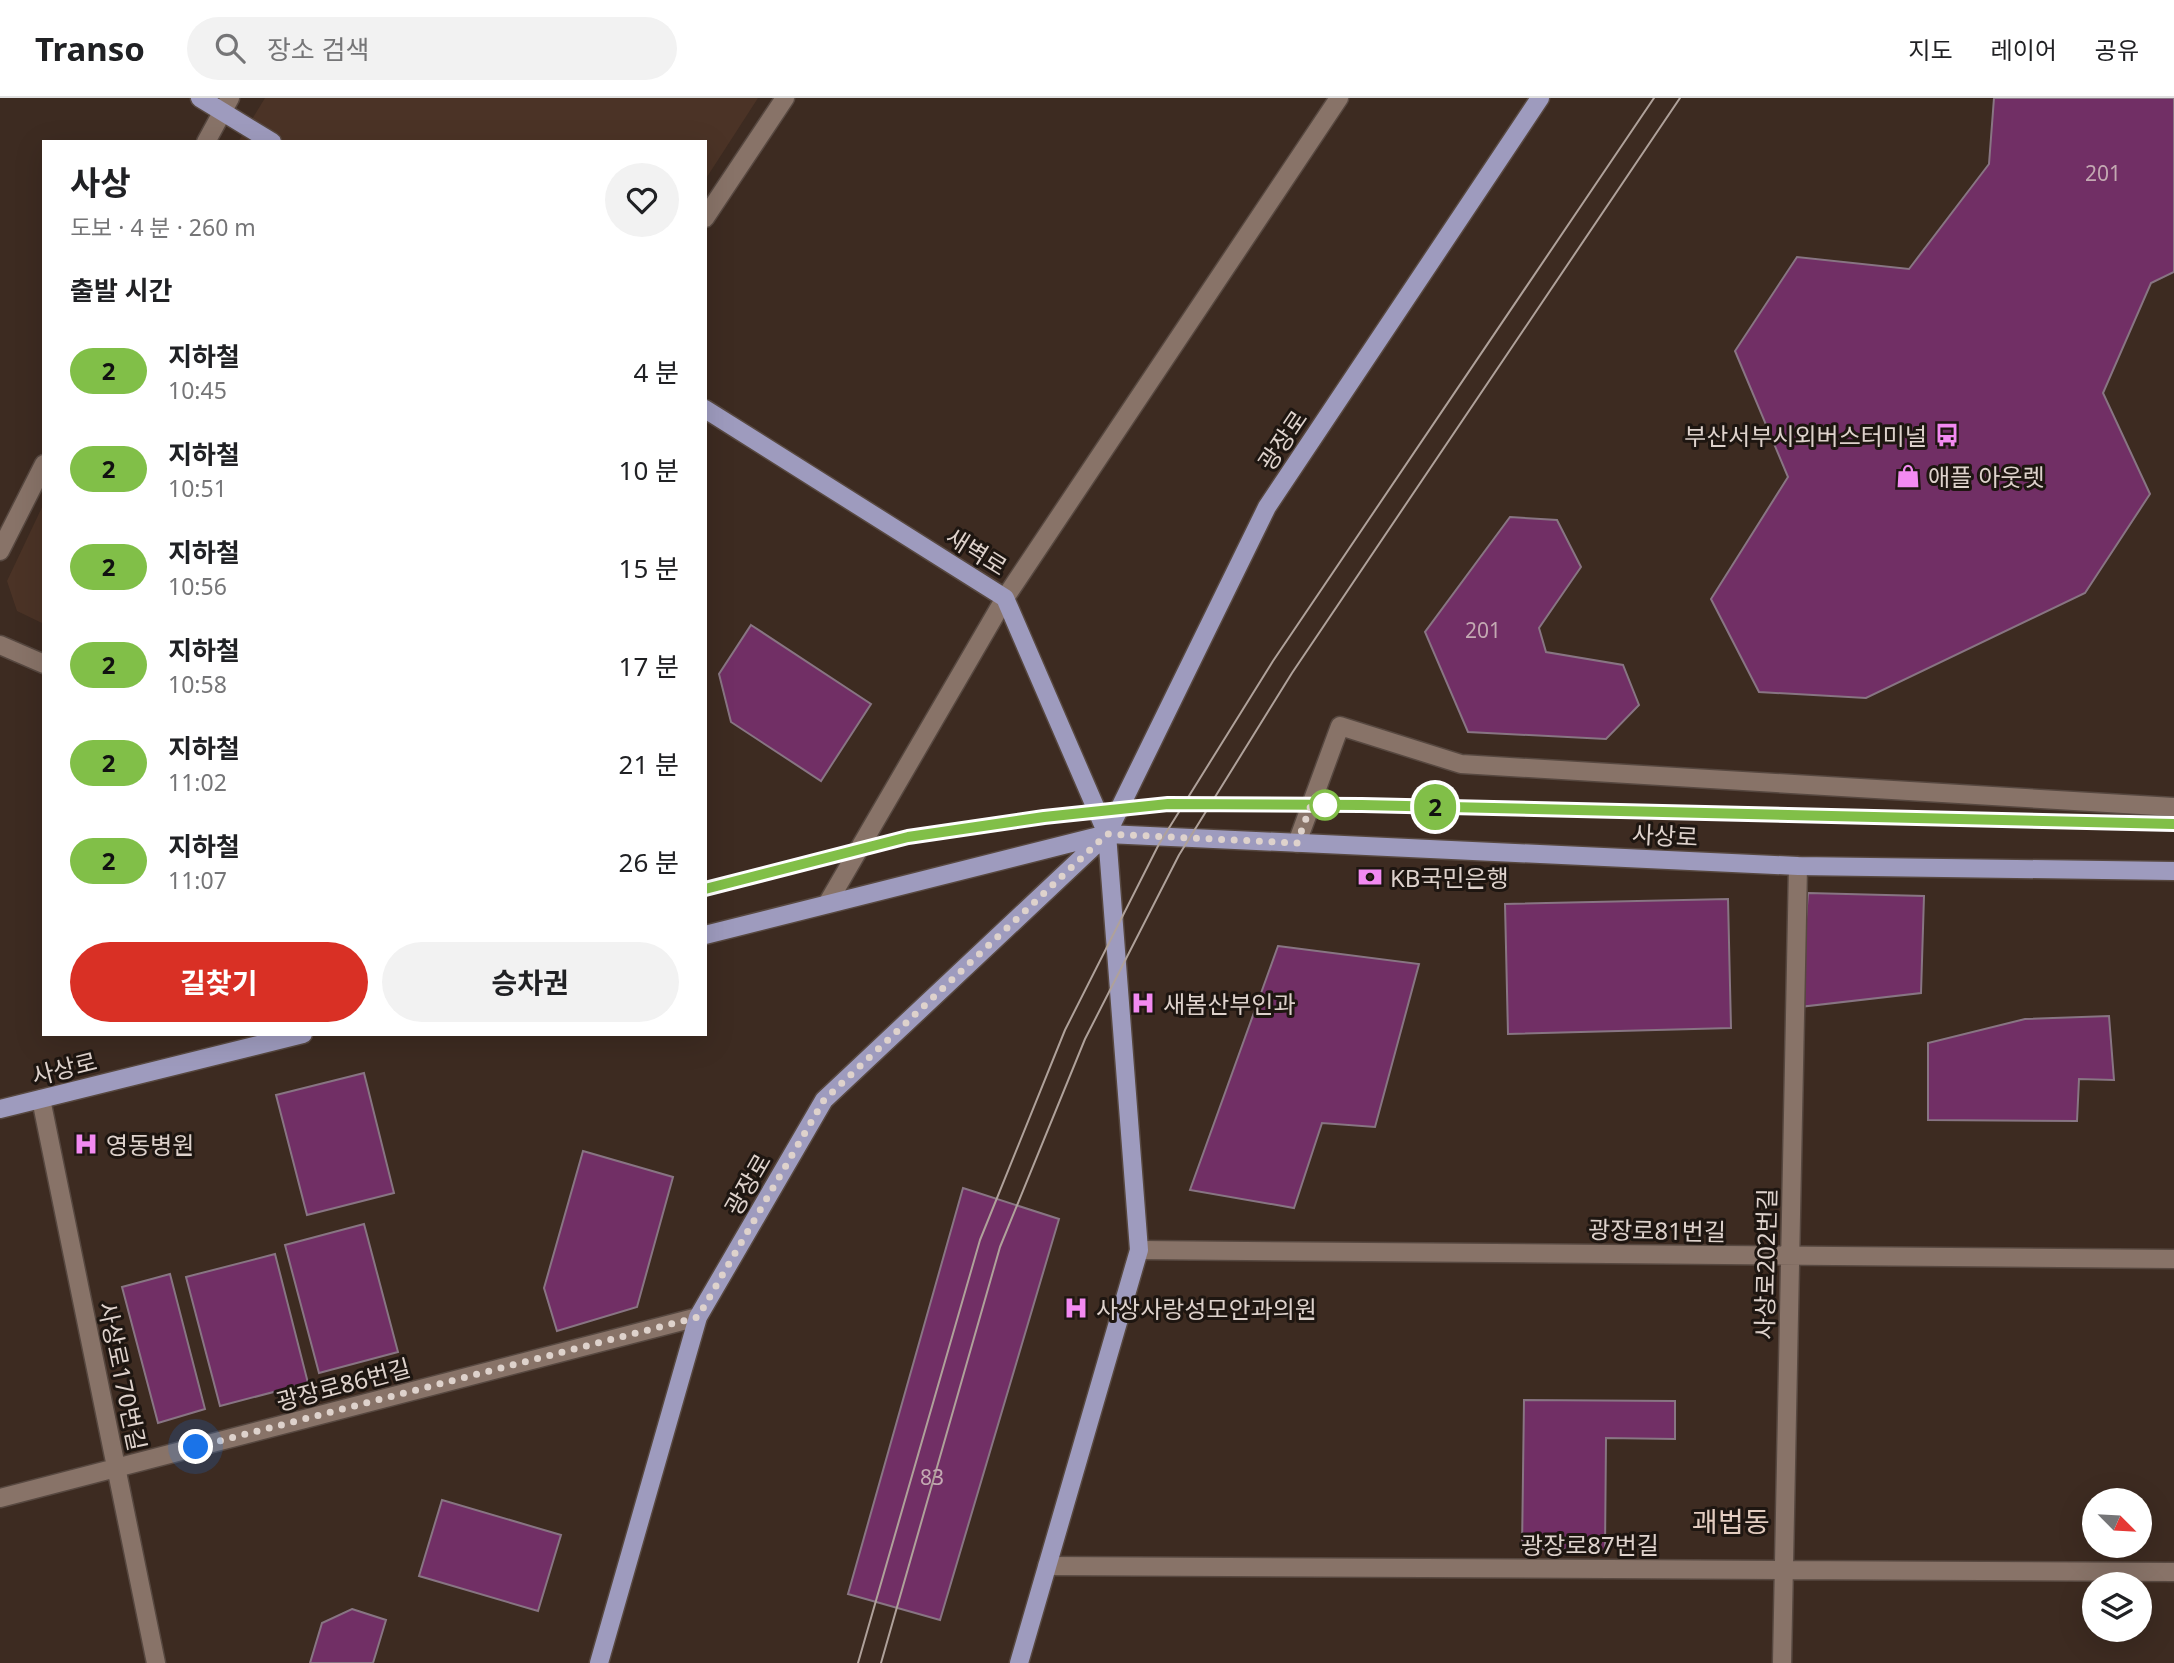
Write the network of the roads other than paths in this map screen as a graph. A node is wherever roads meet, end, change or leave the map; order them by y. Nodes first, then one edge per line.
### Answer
1 (201, 98) edge
2 (785, 98) edge
3 (1339, 98) edge
4 (1540, 98) edge
5 (226, 104) edge
6 (207, 140) edge
7 (270, 140) edge
8 (707, 215) edge
9 (707, 410) edge
10 (42, 468) edge
11 (0, 551) edge
12 (1005, 598) junction
13 (0, 645) edge
14 (42, 663) edge
15 (2174, 807) edge
16 (1107, 834) junction
17 (1297, 843) junction
18 (1798, 866) junction
19 (2174, 871) edge
20 (827, 904) junction
21 (707, 934) edge
22 (295, 1036) edge
23 (41, 1099) junction
24 (0, 1109) edge
25 (1139, 1250) junction
26 (1790, 1256) junction
27 (2174, 1259) edge
28 (698, 1317) junction
29 (117, 1468) junction
30 (0, 1498) edge
31 (1047, 1566) junction
32 (1784, 1570) junction
33 (2174, 1572) edge
34 (156, 1663) edge
35 (599, 1663) edge
36 (1018, 1663) edge
37 (1782, 1663) edge

1 - 5 main road
2 - 8 street
3 - 12 street
4 - 16 main road, 광장로
5 - 6 street
5 - 7 main road
9 - 12 main road, 새벽로
10 - 11 street
12 - 16 main road, 새벽로
12 - 20 street
13 - 14 street
15 - 17 street
16 - 17 main road, 사상로
16 - 20 main road, 사상로
16 - 25 main road
16 - 28 main road, 광장로
17 - 18 main road, 사상로
18 - 19 main road, 사상로
18 - 26 street, 사상로202번길
20 - 21 main road, 사상로
22 - 23 main road, 사상로
23 - 24 main road, 사상로
23 - 29 street, 사상로170번길
25 - 26 street, 광장로81번길
25 - 31 main road
26 - 27 street, 광장로81번길
26 - 32 street, 사상로202번길
28 - 29 street, 광장로86번길
28 - 35 main road, 광장로
29 - 30 street, 광장로86번길
29 - 34 street, 사상로170번길
31 - 32 street, 광장로87번길
31 - 36 main road
32 - 33 street, 광장로87번길
32 - 37 street, 사상로202번길

